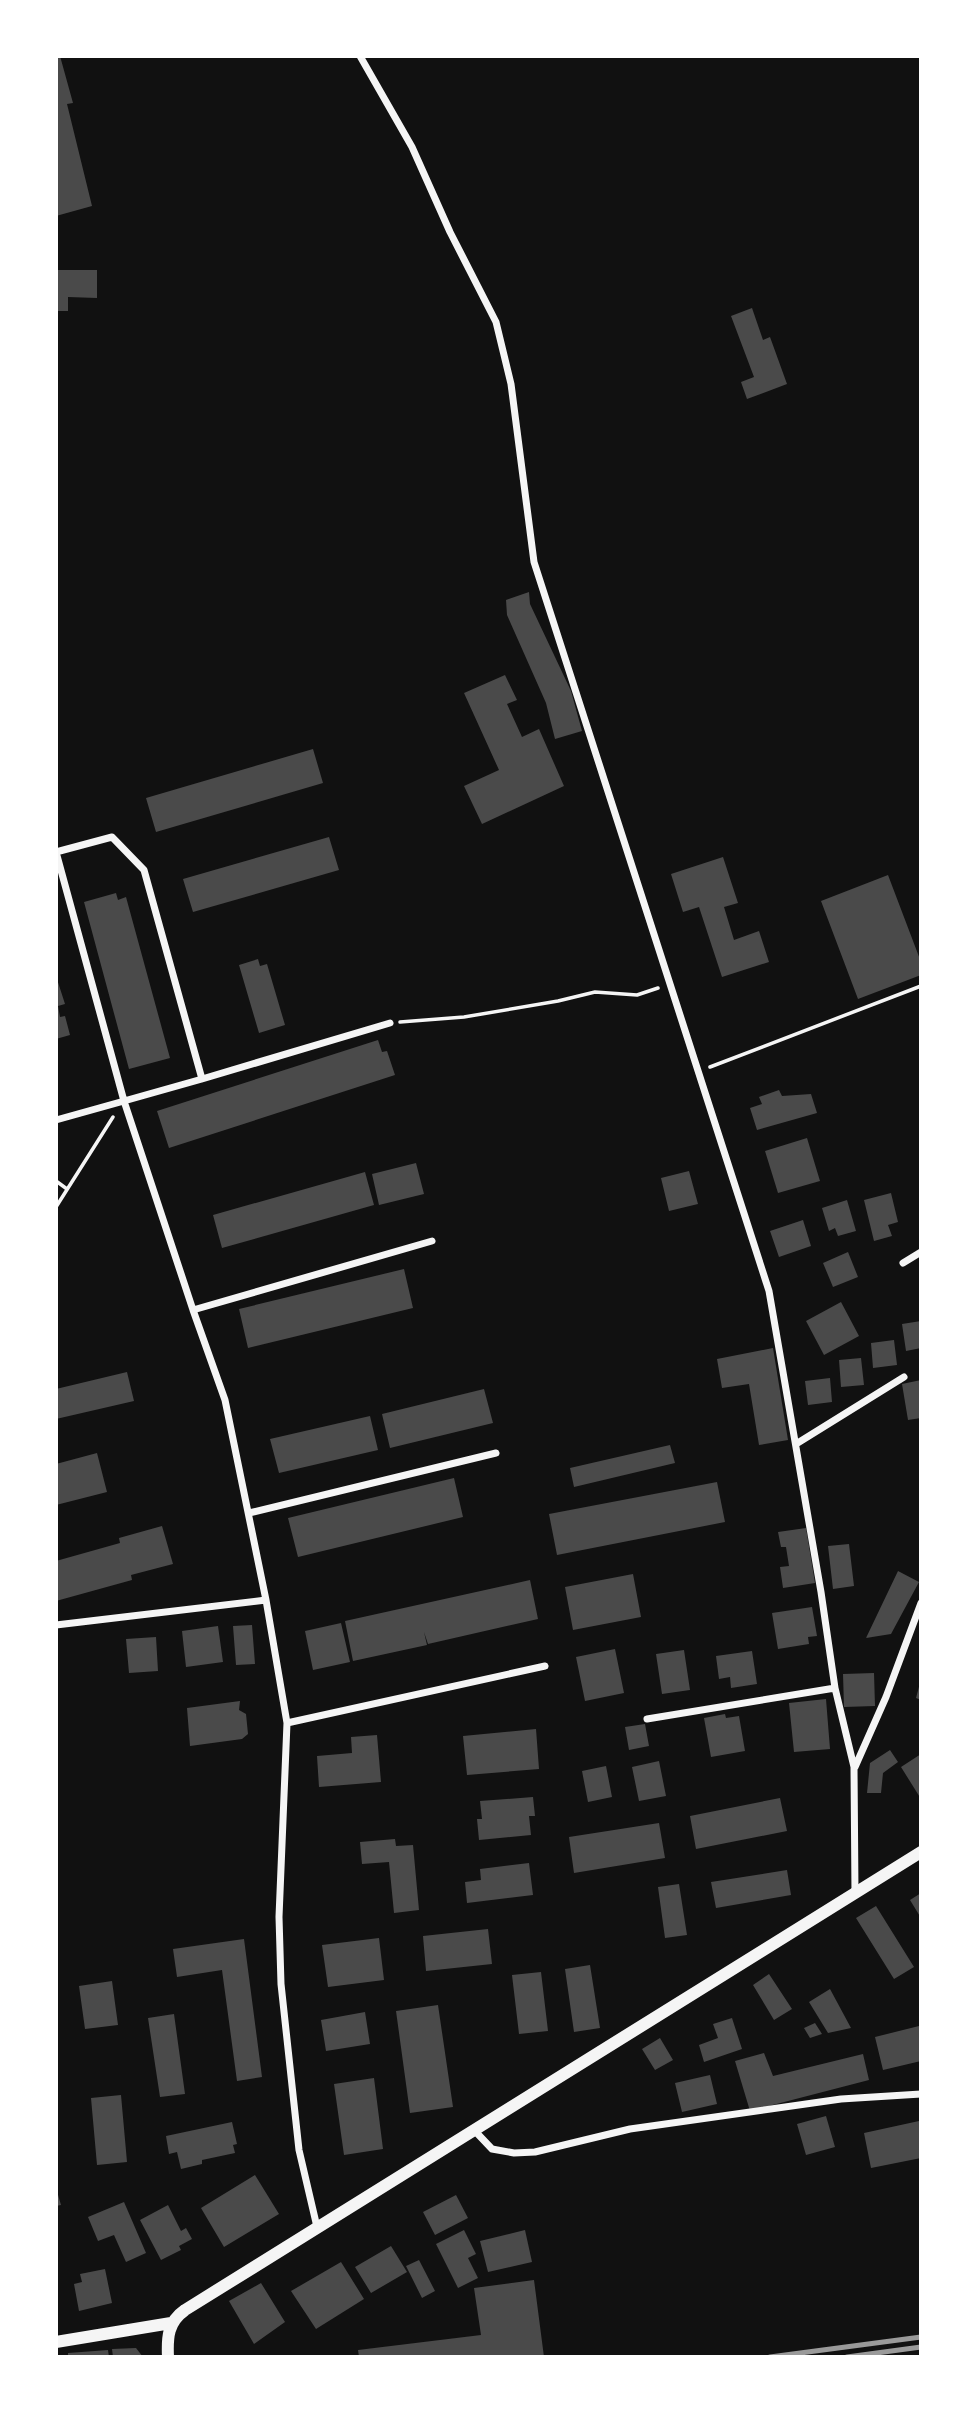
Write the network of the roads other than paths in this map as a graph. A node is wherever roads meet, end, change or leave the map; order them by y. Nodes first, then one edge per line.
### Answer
1 (360, 56) edge
2 (56, 852) edge
3 (390, 1023) road end
4 (202, 1079) junction
5 (124, 1101) junction
6 (56, 1120) edge
7 (432, 1241) dead end
8 (921, 1252) edge
9 (903, 1262) dead end
10 (192, 1310) junction
11 (904, 1377) dead end
12 (796, 1444) junction
13 (496, 1453) dead end
14 (249, 1513) junction
15 (266, 1600) junction
16 (921, 1603) edge
17 (56, 1625) edge
18 (545, 1666) dead end
19 (835, 1688) junction
20 (647, 1719) dead end
21 (287, 1723) junction
22 (855, 1767) junction
23 (921, 1852) edge
24 (855, 1893) junction
25 (921, 2094) edge
26 (474, 2130) junction
27 (317, 2227) junction
28 (171, 2323) junction
29 (56, 2342) edge
30 (168, 2357) edge

1 - 12 street
2 - 4 street
2 - 5 street
3 - 4 street
4 - 5 street
5 - 6 street
5 - 10 street
7 - 10 street
8 - 9 street
10 - 14 street
11 - 12 street
12 - 19 street
13 - 14 street
14 - 15 street
15 - 17 street
15 - 21 street
16 - 22 street
18 - 21 street
19 - 20 street
19 - 22 street
21 - 27 street
22 - 24 street
23 - 24 street
24 - 26 street
25 - 26 street
26 - 27 street
27 - 28 street
28 - 29 street
28 - 30 street

